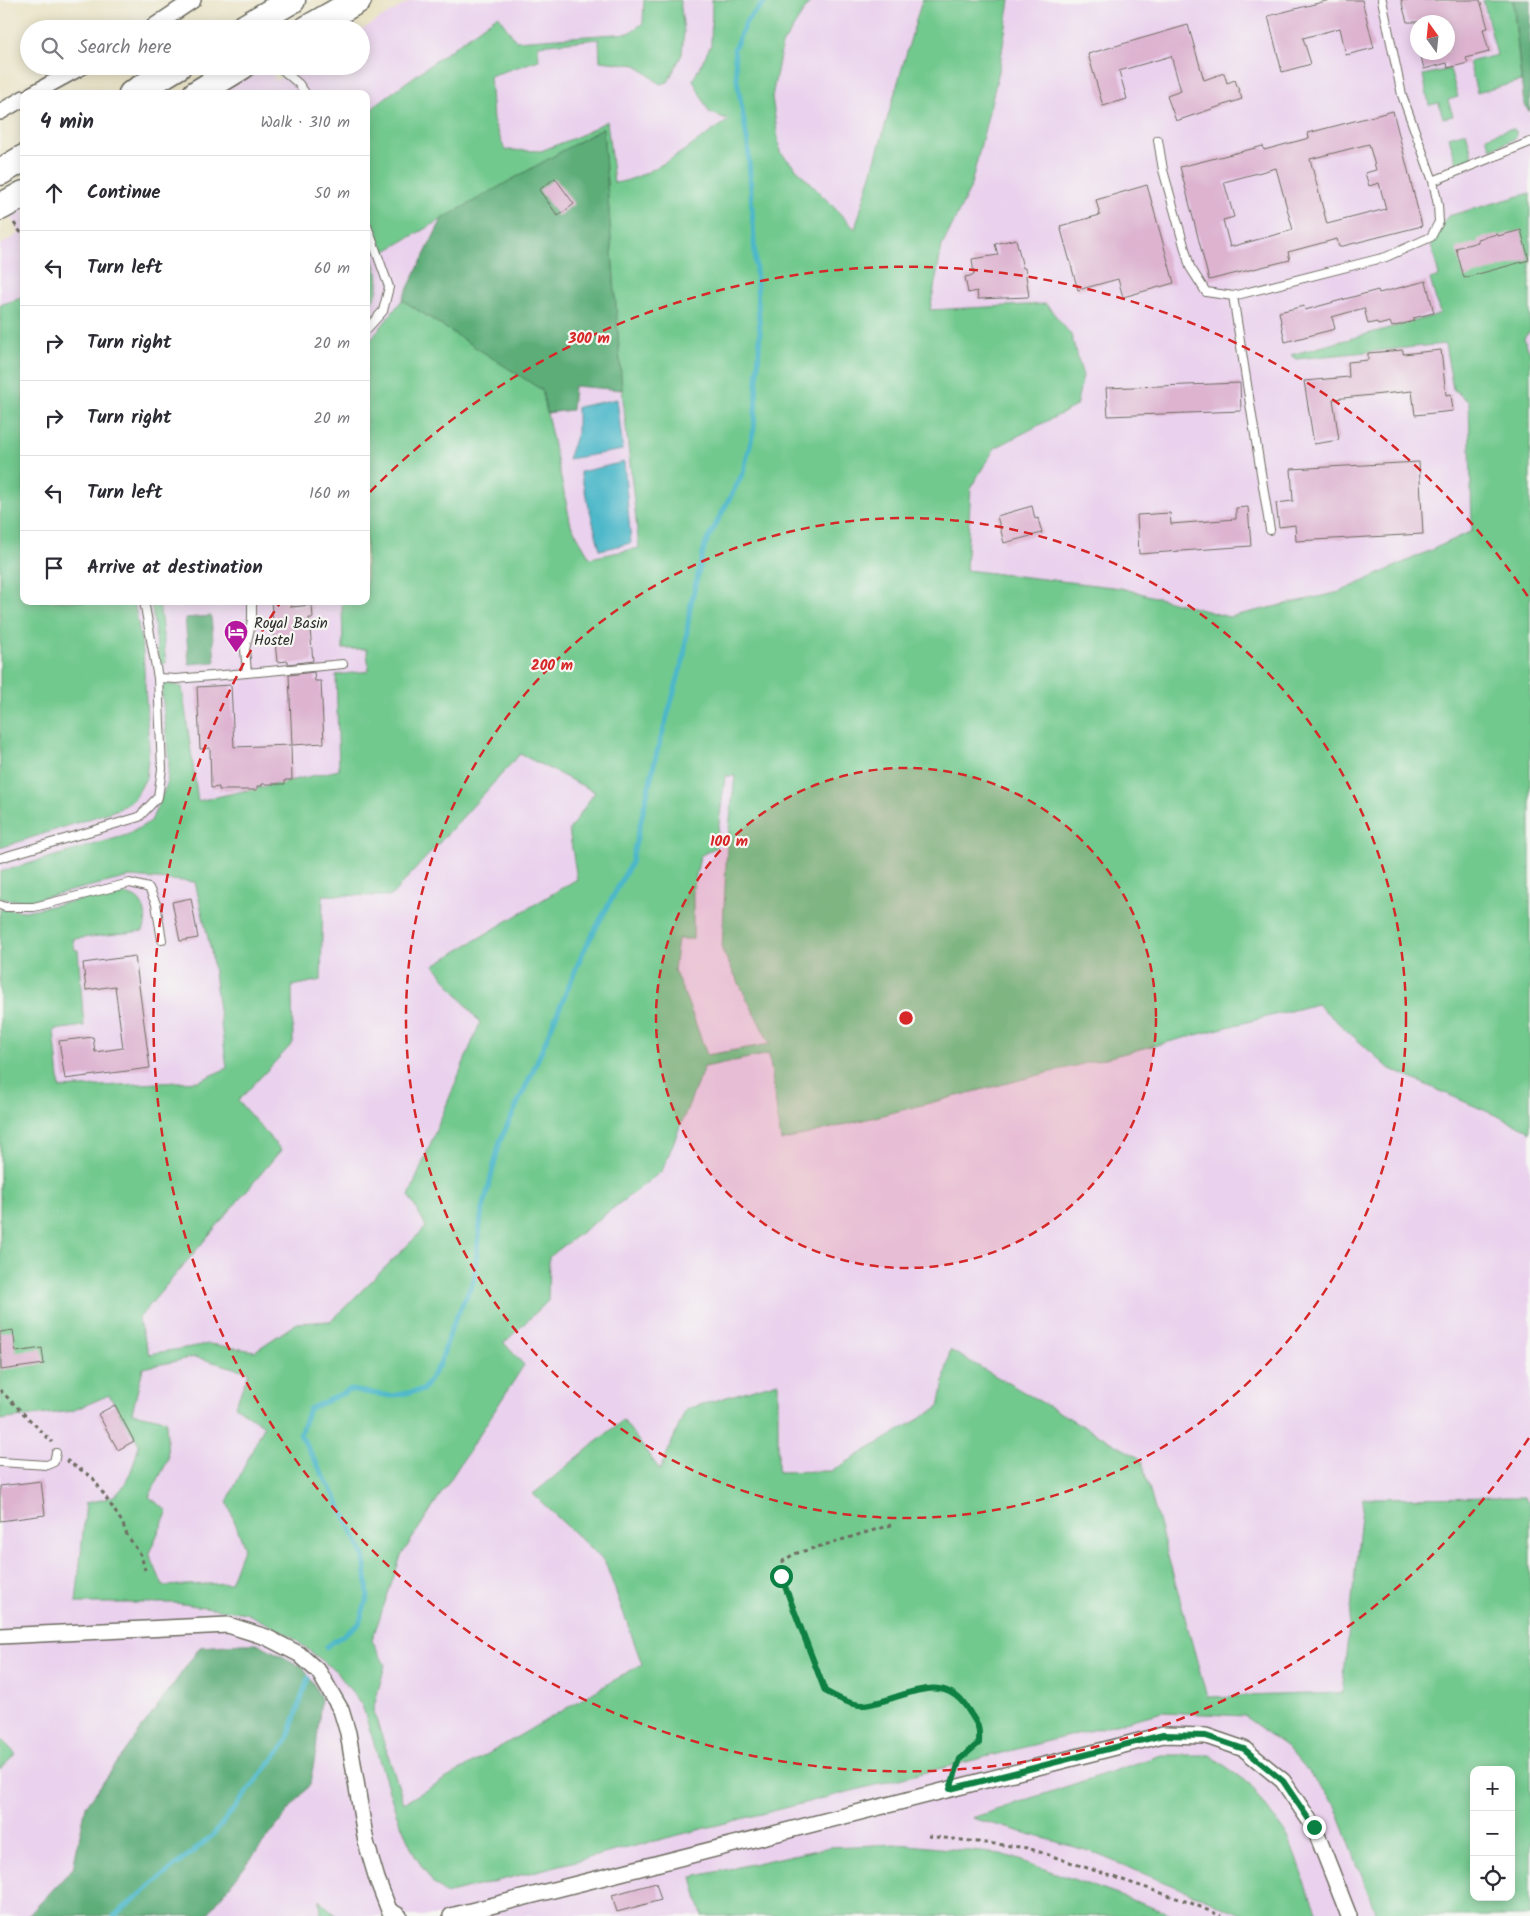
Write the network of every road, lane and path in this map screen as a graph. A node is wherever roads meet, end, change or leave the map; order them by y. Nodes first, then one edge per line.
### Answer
1 (193, 0) edge
2 (358, 0) edge
3 (1382, 0) edge
4 (288, 1) edge
5 (163, 20) edge
6 (257, 20) edge
7 (323, 20) edge
8 (67, 75) edge
9 (163, 75) edge
10 (227, 75) edge
11 (288, 75) edge
12 (39, 90) edge
13 (139, 90) edge
14 (203, 90) edge
15 (303, 90) edge
16 (20, 100) edge
17 (0, 112) edge
18 (1158, 140) dead end
19 (1530, 142) edge
20 (20, 160) edge
21 (0, 172) edge
22 (1433, 181) junction
23 (20, 196) edge
24 (0, 208) edge
25 (370, 234) edge
26 (1233, 296) junction
27 (370, 326) edge
28 (1270, 530) dead end
29 (145, 605) edge
30 (252, 605) edge
31 (343, 664) dead end
32 (247, 674) junction
33 (158, 678) junction
34 (0, 858) edge
35 (0, 905) edge
36 (162, 940) dead end
37 (0, 1390) edge
38 (56, 1453) junction
39 (0, 1462) edge
40 (891, 1525) dead end
41 (145, 1570) dead end
42 (0, 1636) edge
43 (950, 1789) junction
44 (928, 1836) dead end
45 (399, 1916) edge
46 (451, 1916) edge
47 (1221, 1916) edge
48 (1350, 1916) edge

1 - 5 street
2 - 7 highway
3 - 22 lane
4 - 6 highway
8 - 12 street
9 - 13 highway
10 - 14 highway
11 - 15 lane
16 - 17 street
18 - 26 lane
19 - 22 lane
20 - 21 highway
22 - 26 lane
23 - 24 highway
25 - 27 lane
26 - 28 lane
29 - 33 lane
30 - 32 lane
31 - 32 lane
32 - 33 lane
33 - 34 lane
35 - 36 lane
37 - 38 path
38 - 39 lane
38 - 41 path
40 - 43 path
42 - 45 street
43 - 46 street
43 - 48 street
44 - 47 path

